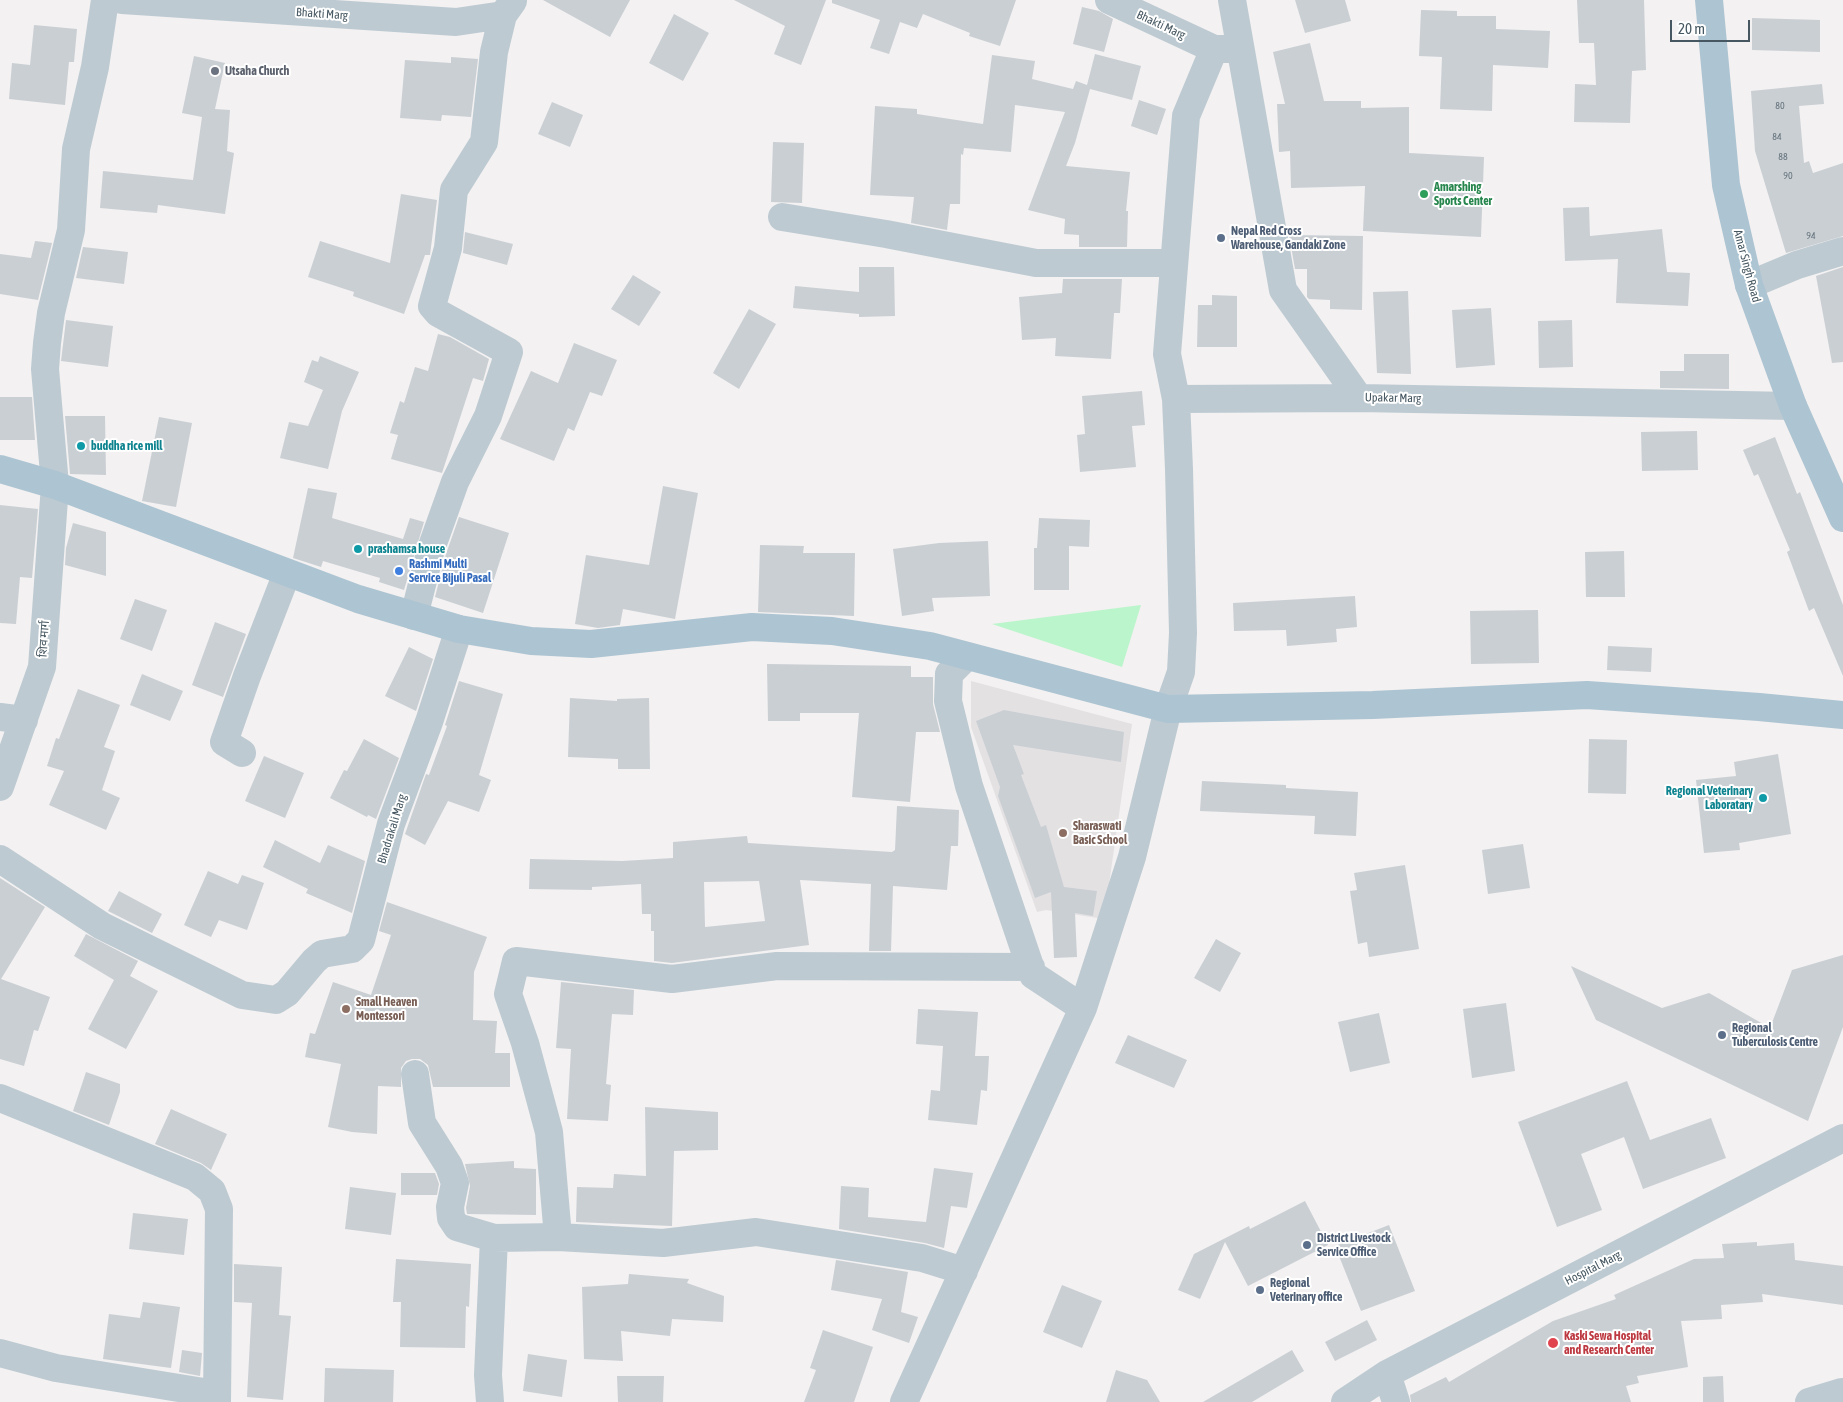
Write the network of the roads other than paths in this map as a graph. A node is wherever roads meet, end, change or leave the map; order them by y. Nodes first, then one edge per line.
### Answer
1 (105, 0) edge
2 (122, 0) edge
3 (1109, 0) edge
4 (1232, 0) edge
5 (1709, 0) edge
6 (201, 3) edge
7 (508, 7) edge
8 (372, 9) edge
9 (1226, 49) junction
10 (782, 217) dead end
11 (1843, 251) edge
12 (1174, 262) junction
13 (1749, 285) junction
14 (1359, 398) junction
15 (1176, 400) junction
16 (1793, 406) junction
17 (0, 469) edge
18 (55, 484) junction
19 (1843, 518) edge
20 (287, 573) junction
21 (414, 616) junction
22 (459, 629) junction
23 (966, 657) junction
24 (1168, 709) junction
25 (1843, 716) edge
26 (12, 719) edge
27 (242, 753) dead end
28 (0, 787) edge
29 (0, 858) edge
30 (1031, 967) junction
31 (1083, 1008) junction
32 (415, 1074) dead end
33 (0, 1098) edge
34 (1843, 1138) edge
35 (558, 1236) junction
36 (494, 1238) junction
37 (964, 1271) junction
38 (0, 1353) edge
39 (1387, 1374) junction
40 (1842, 1392) edge
41 (216, 1398) edge
42 (490, 1402) edge
43 (904, 1402) edge
44 (1345, 1402) edge
45 (1396, 1402) edge
46 (1809, 1402) edge

1 - 18 street, शिव मार्ग
2 - 6 street, Bhakti Marg
3 - 9 street, Bhakti Marg
4 - 9 street, Upakar Marg
5 - 13 main road, Amar Singh Road
6 - 8 street, Bhakti Marg
7 - 8 street, Bhakti Marg
7 - 21 street
9 - 12 street
9 - 14 street, Upakar Marg
10 - 12 street
11 - 13 street
12 - 15 street
13 - 16 main road, Amar Singh Road
14 - 15 street
14 - 16 street, Upakar Marg
15 - 24 street
16 - 19 main road, Amar Singh Road
17 - 18 main road
18 - 20 main road
18 - 26 street, शिव मार्ग
20 - 21 main road
20 - 27 street
21 - 22 main road
22 - 23 main road
22 - 29 street, Bhadrakali Marg
23 - 24 main road
23 - 30 street
24 - 25 main road
24 - 31 street
26 - 28 street, शिव मार्ग
30 - 31 street
30 - 35 street
31 - 37 street
32 - 36 street
33 - 41 street
34 - 39 street, Hospital Marg
35 - 36 street
35 - 37 street
36 - 42 street
37 - 43 street
38 - 41 street
39 - 44 street, Hospital Marg
39 - 45 street
40 - 46 street

